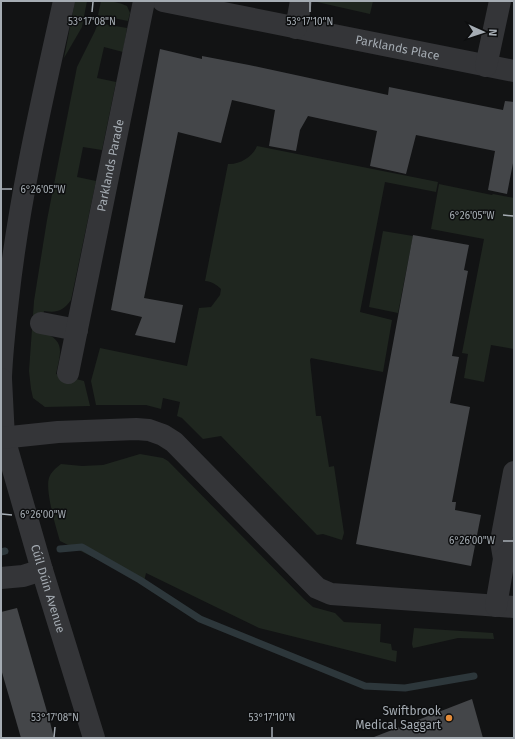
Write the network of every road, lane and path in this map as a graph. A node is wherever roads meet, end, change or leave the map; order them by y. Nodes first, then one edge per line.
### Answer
1 (64, 1) edge
2 (144, 1) edge
3 (163, 1) edge
4 (301, 1) edge
5 (500, 1) edge
6 (296, 28) junction
7 (486, 66) junction
8 (514, 71) edge
9 (41, 323) dead end
10 (77, 330) junction
11 (68, 373) dead end
12 (1, 378) edge
13 (2, 438) edge
14 (513, 477) edge
15 (509, 554) edge
16 (42, 570) junction
17 (1, 578) edge
18 (505, 606) edge
19 (94, 738) edge

1 - 12 street, Cúil Dúin Avenue
2 - 10 street, Parklands Parade
3 - 6 street, Parklands Place
4 - 6 street
5 - 7 street
6 - 7 street, Parklands Place
7 - 8 street, Parklands Place
9 - 10 street
10 - 11 street, Parklands Parade
12 - 13 street, Cúil Dúin Avenue
13 - 16 street, Cúil Dúin Avenue
13 - 18 street
14 - 15 street
15 - 18 street
16 - 17 street
16 - 19 street, Cúil Dúin Avenue

